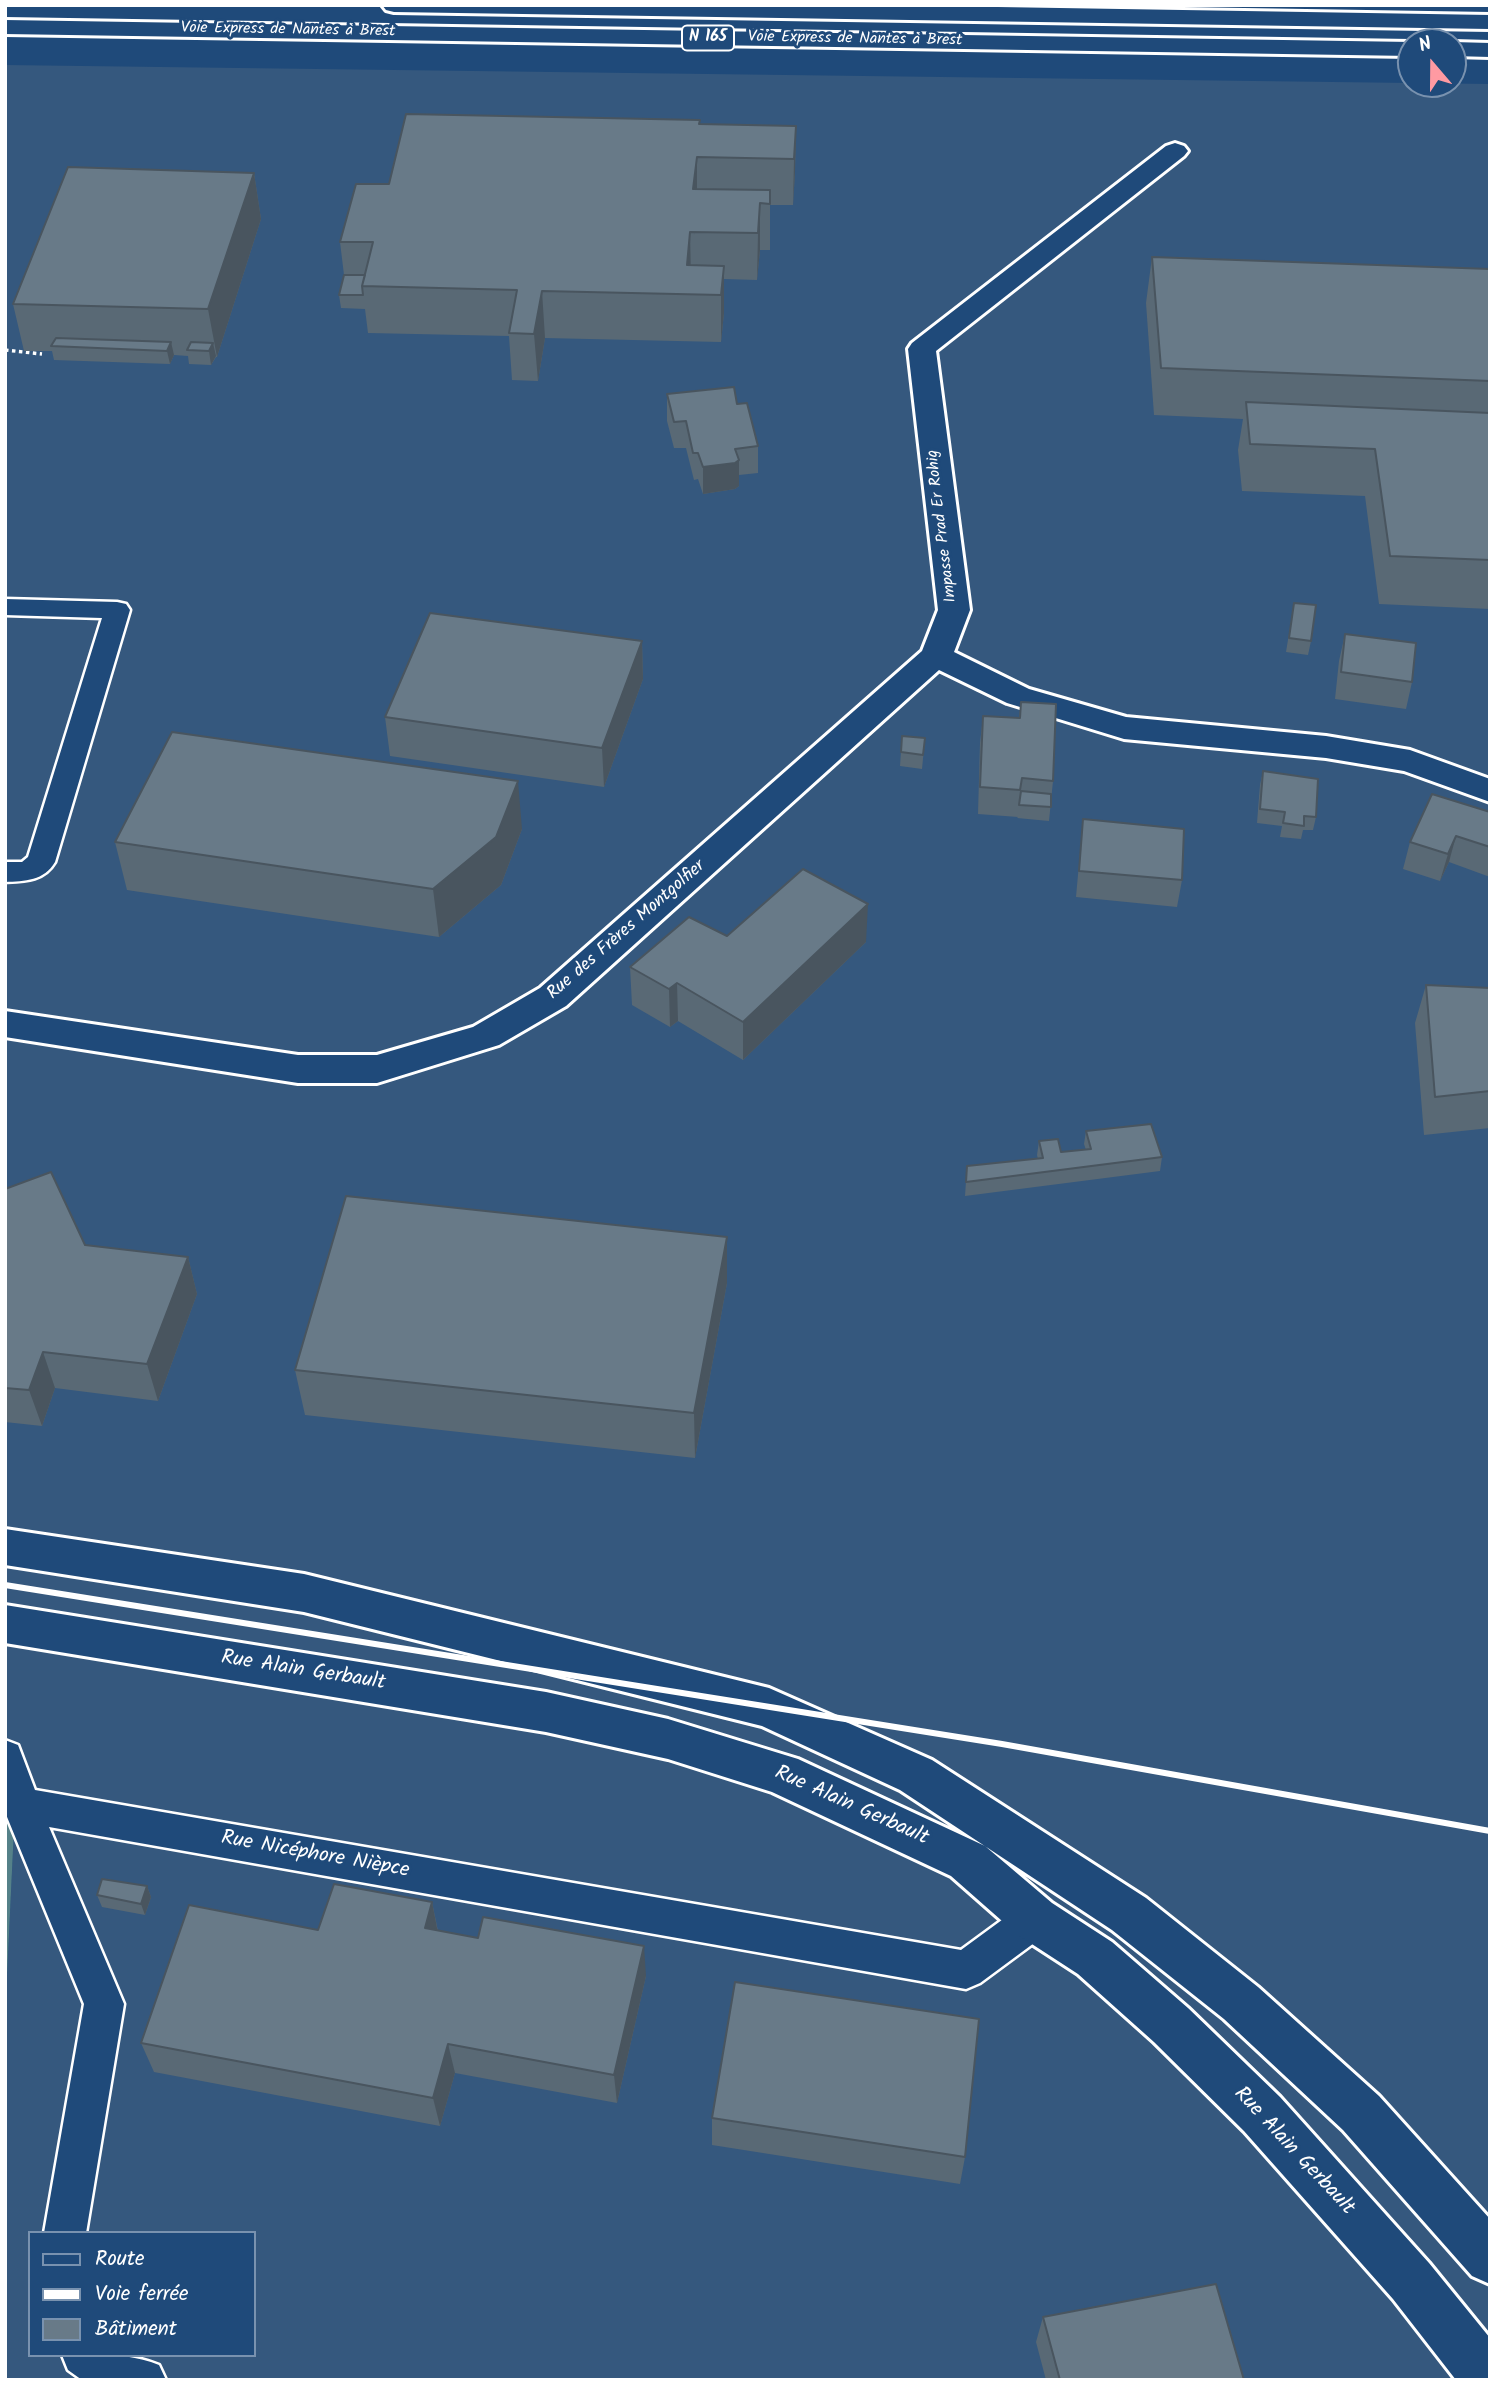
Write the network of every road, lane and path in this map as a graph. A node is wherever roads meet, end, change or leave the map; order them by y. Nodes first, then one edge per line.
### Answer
1 (394, 5) edge
2 (1490, 22) edge
3 (5, 27) edge
4 (1397, 48) edge
5 (1467, 49) edge
6 (1490, 50) edge
7 (1175, 151) dead end
8 (5, 350) edge
9 (42, 354) edge
10 (5, 607) edge
11 (936, 656) junction
12 (1490, 791) edge
13 (5, 872) edge
14 (5, 1024) edge
15 (5, 1546) edge
16 (5, 1624) edge
17 (5, 1757) edge
18 (21, 1805) junction
19 (1035, 1919) junction
20 (65, 2231) edge
21 (1490, 2258) edge
22 (86, 2357) edge
23 (144, 2380) edge
24 (1490, 2380) edge

1 - 2 main road, Voie Express de Nantes à Brest / N 165
3 - 4 main road, Voie Express de Nantes à Brest / N 165
5 - 6 main road
7 - 11 main road, Impasse Prad Er Rohig
8 - 9 path
10 - 13 lane
11 - 12 main road
11 - 14 main road, Rue des Frères Montgolfier
15 - 21 main road
16 - 19 main road, Rue Alain Gerbault
17 - 18 lane
18 - 19 lane, Rue Nicéphore Nièpce
18 - 20 lane
19 - 24 main road, Rue Alain Gerbault
22 - 23 lane

